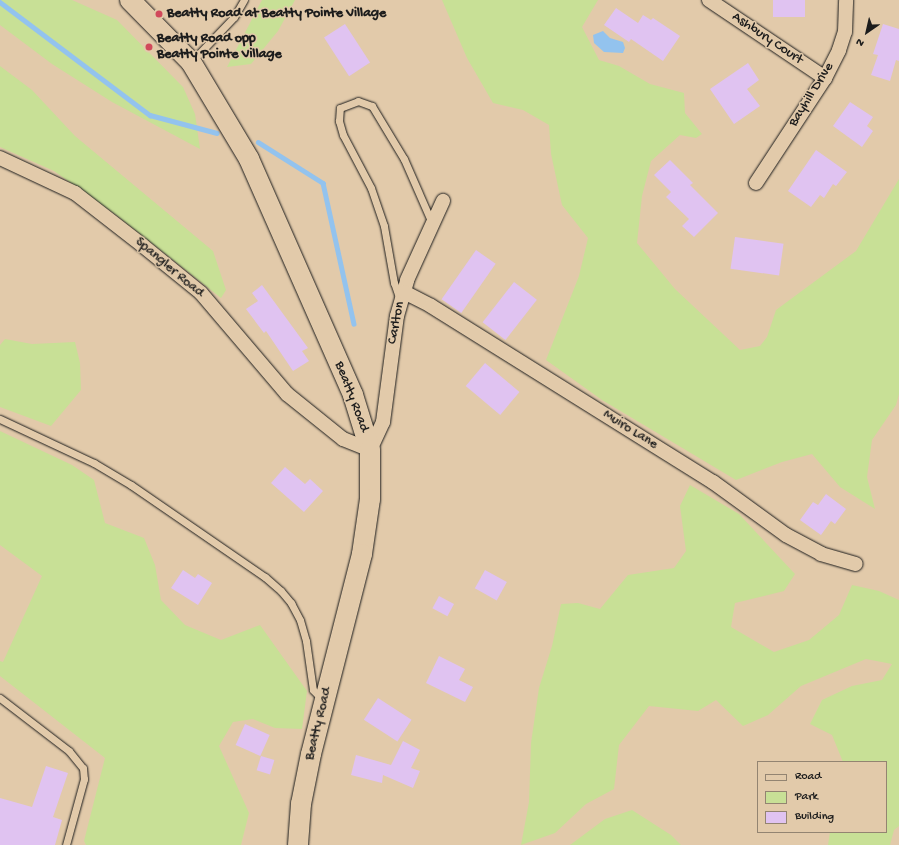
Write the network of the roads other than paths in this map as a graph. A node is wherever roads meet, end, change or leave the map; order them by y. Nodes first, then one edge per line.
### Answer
1 (130, 0) edge
2 (244, 0) edge
3 (709, 0) edge
4 (846, 0) edge
5 (191, 62) junction
6 (825, 78) junction
7 (0, 158) edge
8 (756, 183) dead end
9 (442, 201) dead end
10 (432, 224) junction
11 (403, 297) junction
12 (0, 419) edge
13 (370, 450) junction
14 (856, 564) dead end
15 (0, 698) edge
16 (324, 702) junction
17 (66, 845) edge
18 (298, 845) edge

1 - 5 street, Beatty Road
2 - 5 lane
3 - 6 street, Ashbury Court
4 - 6 street, Bayhill Drive
5 - 13 street, Beatty Road
6 - 8 street, Bayhill Drive
7 - 13 street, Spangler Road
9 - 10 street, Carlton
10 - 11 street, Carlton
10 - 11 lane
11 - 13 street, Carlton
11 - 14 street, Muiro Lane
12 - 16 lane
13 - 16 street, Beatty Road
15 - 17 lane
16 - 18 street, Beatty Road

